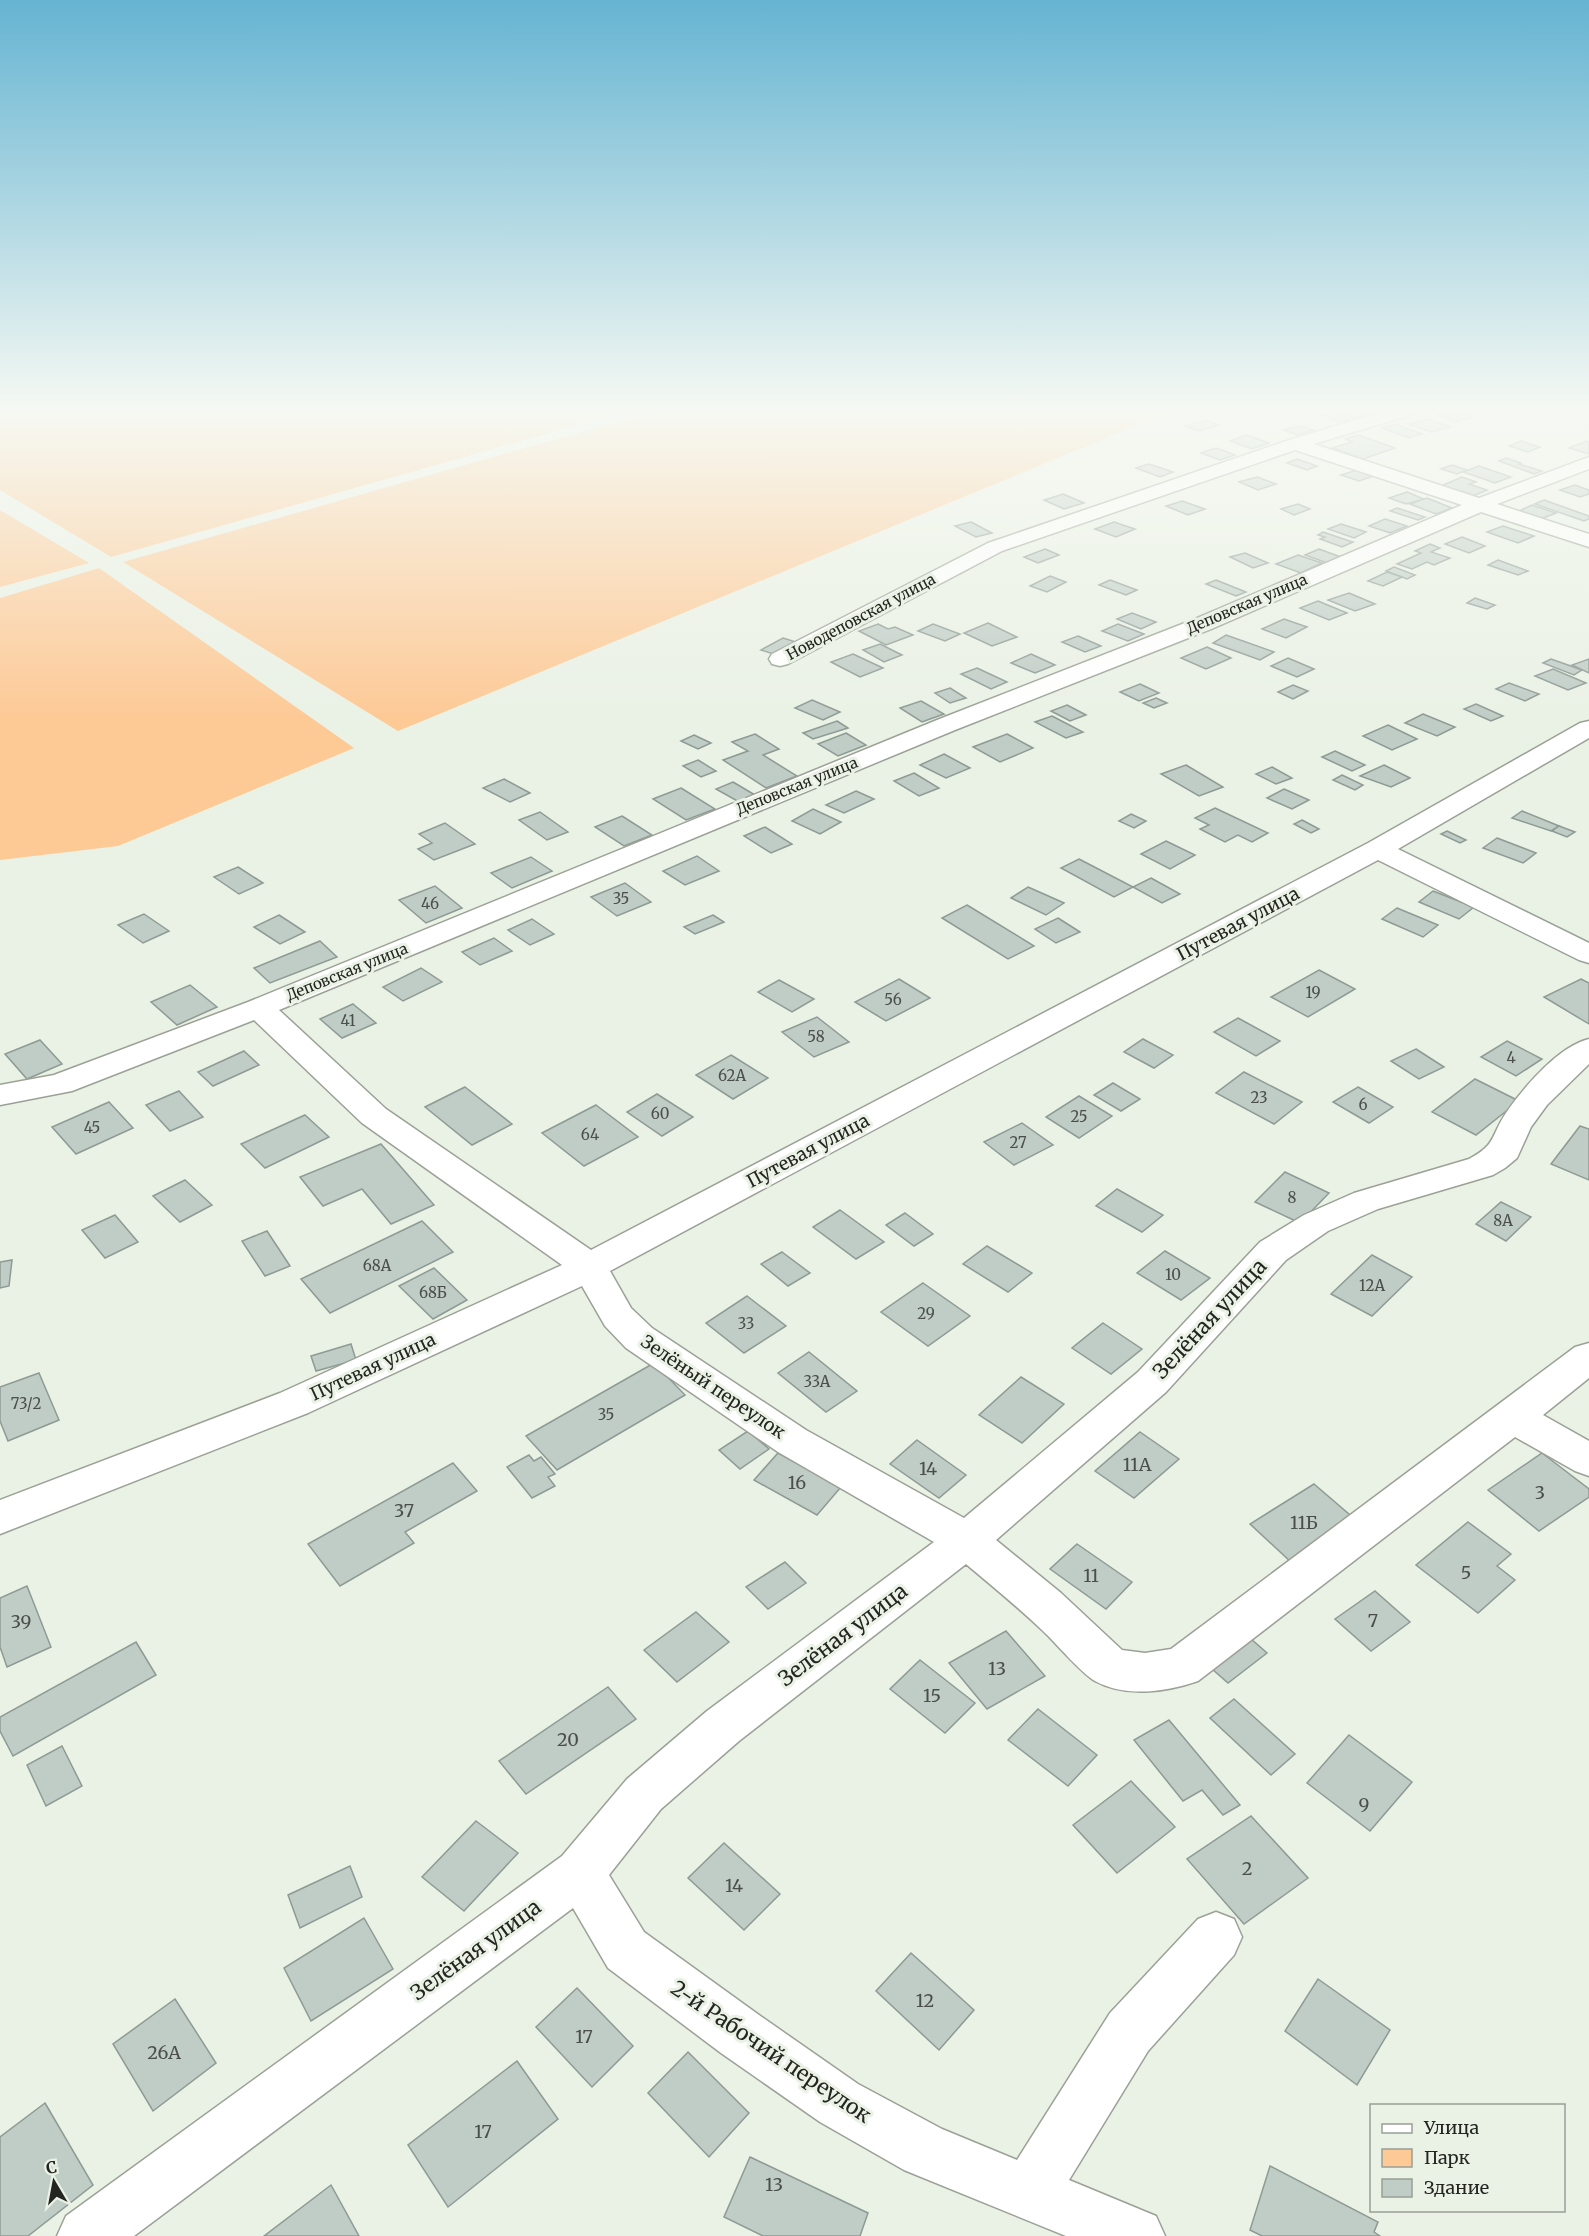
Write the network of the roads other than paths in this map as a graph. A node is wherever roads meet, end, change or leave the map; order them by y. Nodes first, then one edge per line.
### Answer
1 (1099, 511) edge
2 (1466, 511) edge
3 (1495, 511) edge
4 (1589, 541) edge
5 (780, 659) dead end
6 (1589, 728) edge
7 (1378, 849) junction
8 (1589, 954) edge
9 (259, 1008) junction
10 (1589, 1048) edge
11 (0, 1095) edge
12 (589, 1266) junction
13 (1589, 1356) edge
14 (1513, 1417) junction
15 (1589, 1460) edge
16 (0, 1516) edge
17 (967, 1540) junction
18 (580, 1873) junction
19 (1216, 1937) dead end
20 (1029, 2193) junction
21 (86, 2236) edge
22 (1136, 2236) edge

1 - 5 street, Новодеповская улица
2 - 9 street, Деповская улица
3 - 4 street
6 - 7 street, Путевая улица
7 - 8 street
7 - 12 street, Путевая улица
9 - 11 street, Деповская улица
9 - 12 street, Зелёный переулок
10 - 17 street, Зелёная улица
12 - 16 street, Путевая улица
12 - 17 street, Зелёный переулок
13 - 14 street
14 - 15 street
14 - 17 street, Зелёный переулок
17 - 18 street, Зелёная улица
18 - 20 street, 2-й Рабочий переулок
18 - 21 street, Зелёная улица
19 - 20 street
20 - 22 street, 2-й Рабочий переулок

